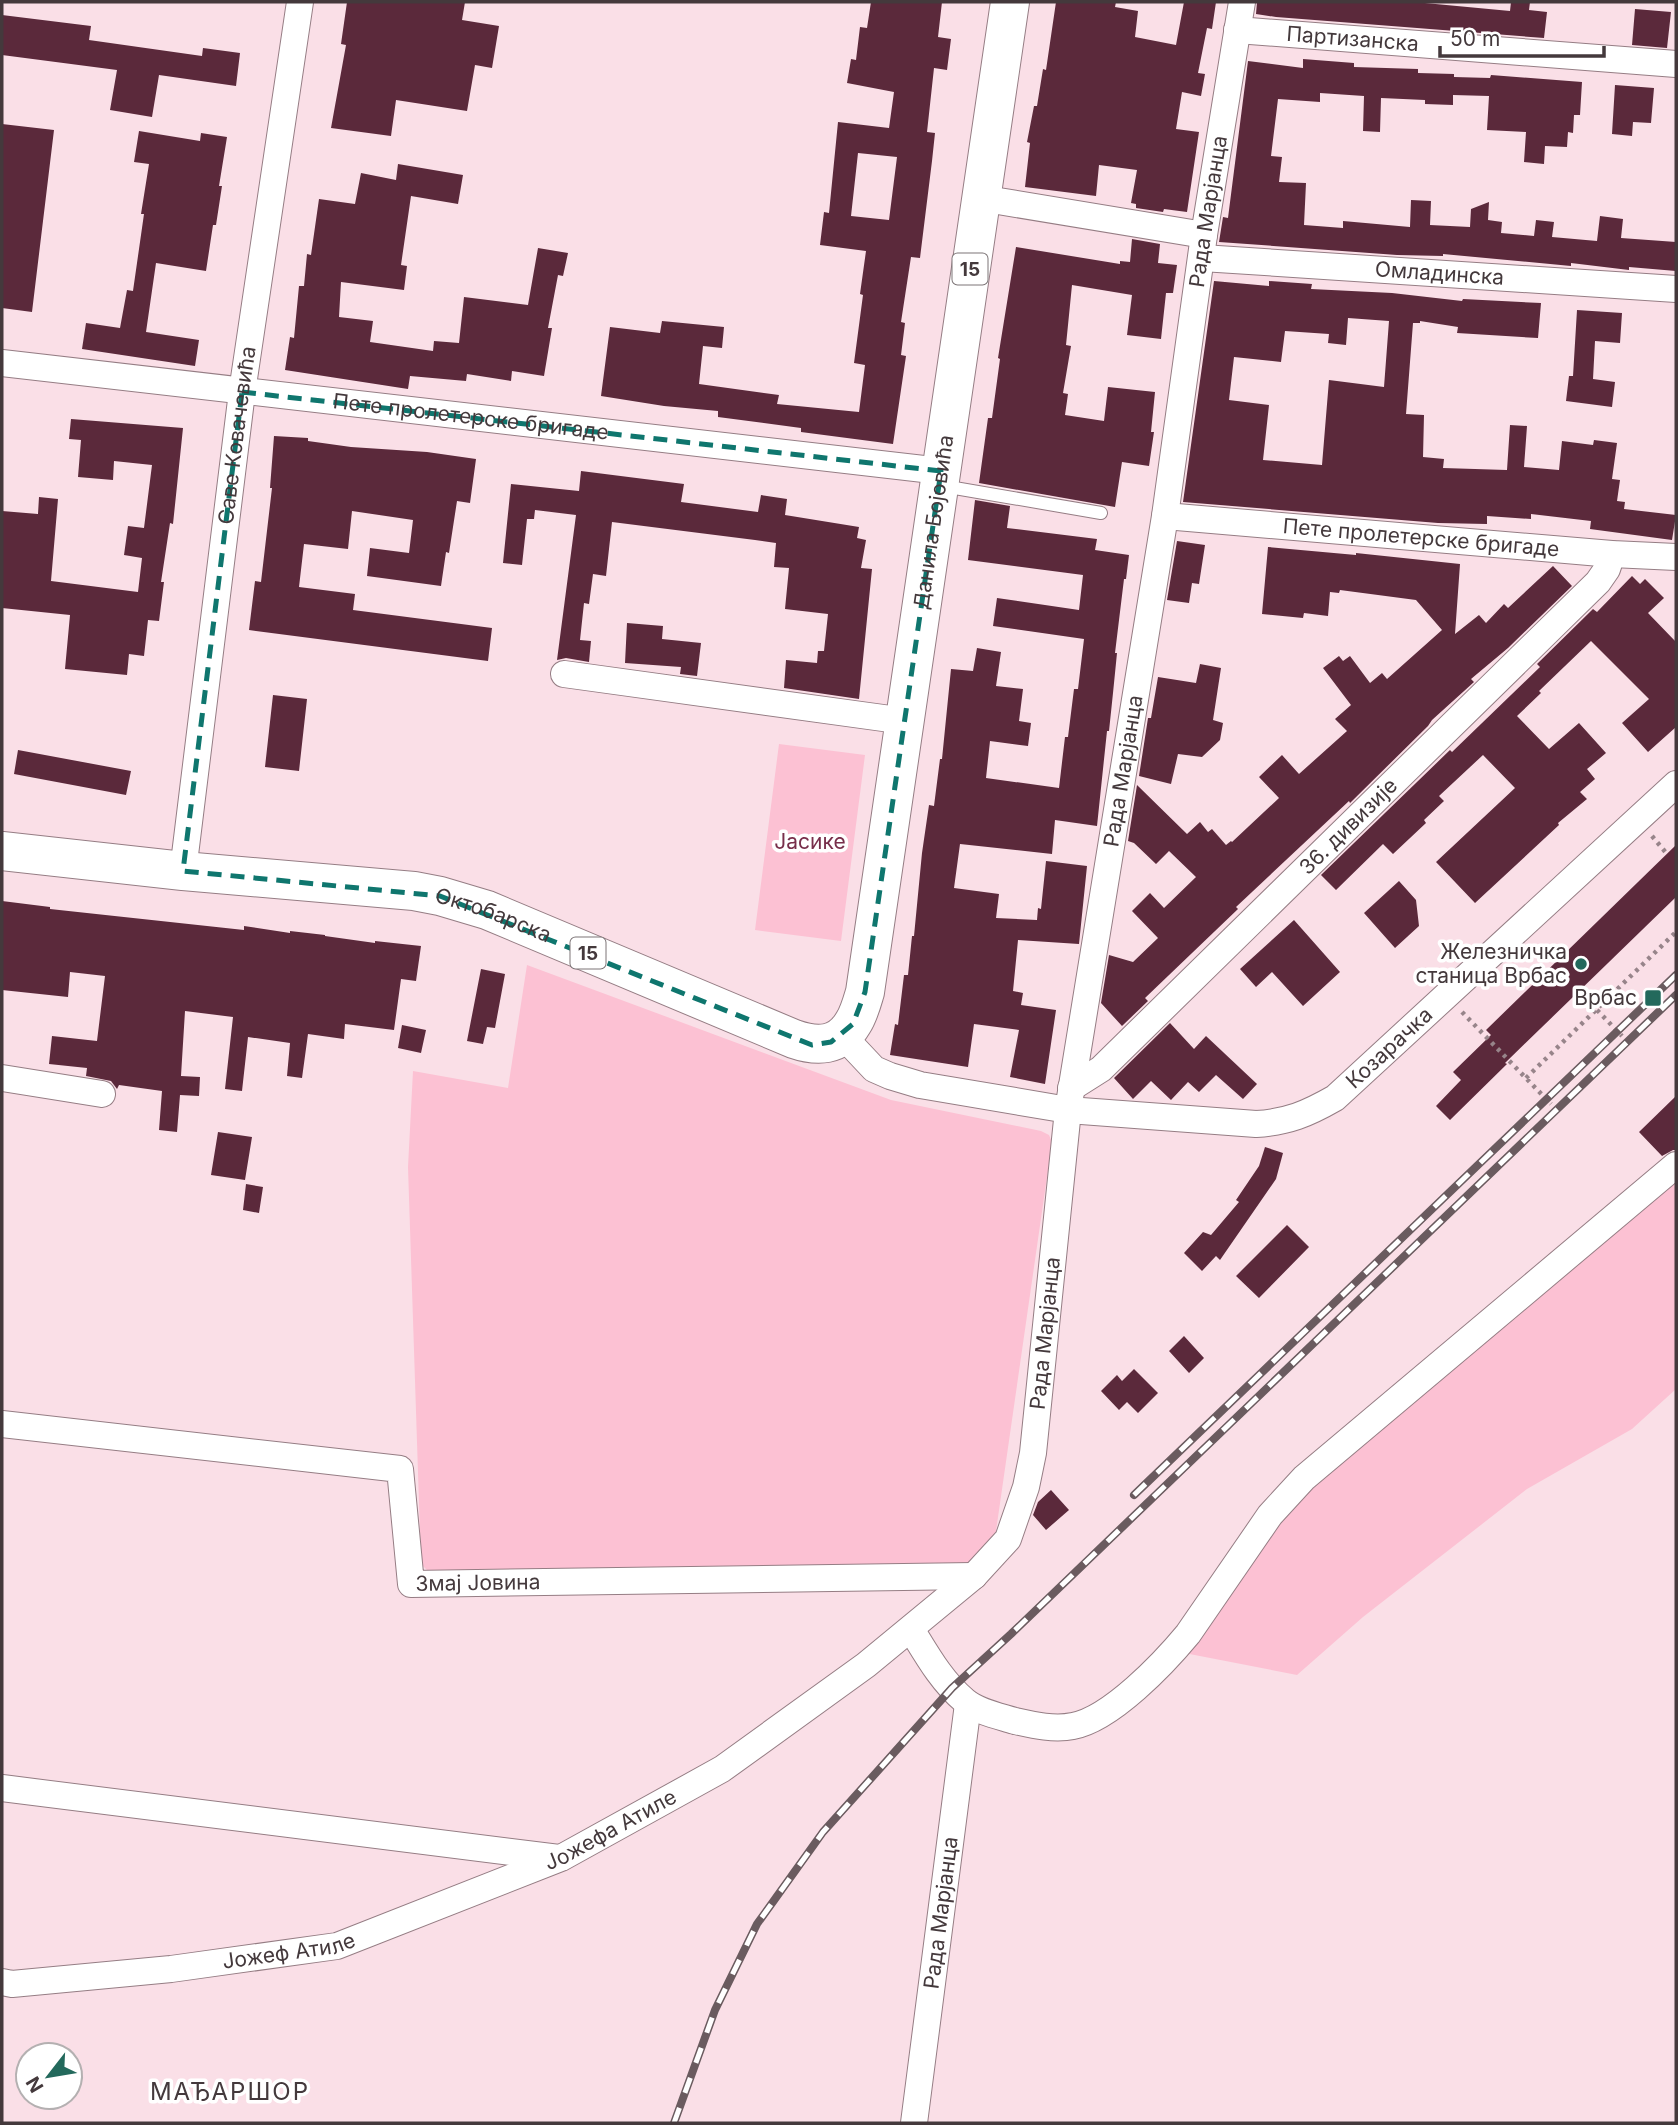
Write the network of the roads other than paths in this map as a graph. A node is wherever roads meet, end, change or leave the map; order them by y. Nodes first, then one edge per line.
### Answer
1 (300, 2) edge
2 (1010, 2) edge
3 (1242, 2) edge
4 (1237, 30) junction
5 (1676, 64) edge
6 (980, 198) junction
7 (1203, 247) junction
8 (1676, 289) edge
9 (2, 363) edge
10 (243, 392) junction
11 (941, 478) junction
12 (1101, 513) dead end
13 (1166, 516) junction
14 (1612, 554) junction
15 (1676, 557) edge
16 (564, 674) dead end
17 (905, 721) junction
18 (1676, 784) edge
19 (2, 851) edge
20 (183, 871) junction
21 (842, 1035) junction
22 (2, 1078) edge
23 (102, 1094) dead end
24 (1069, 1099) junction
25 (1676, 1165) edge
26 (2, 1424) edge
27 (1008, 1539) joint
28 (974, 1576) junction
29 (911, 1629) junction
30 (968, 1704) junction
31 (2, 1788) edge
32 (561, 1858) junction
33 (2, 1982) edge
34 (914, 2123) edge

1 - 10 street, Саве Ковачевића
2 - 6 main road, Данила Бојовића / 15
3 - 4 street, Рада Марјанца
4 - 5 street, Партизанска
4 - 7 street, Рада Марјанца
6 - 7 street, Омладинска
6 - 11 main road, Данила Бојовића / 15
7 - 8 street, Омладинска
7 - 13 street, Рада Марјанца
9 - 10 street, Пете пролетерске бригаде
10 - 11 street, Пете пролетерске бригаде
10 - 20 street, Саве Ковачевића
11 - 12 lane
11 - 17 main road, Данила Бојовића / 15
13 - 14 street, Пете пролетерске бригаде
13 - 24 street, Рада Марјанца
14 - 15 street, Пете пролетерске бригаде
14 - 24 street, 36. дивизије
16 - 17 street
17 - 21 main road, Данила Бојовића / 15
18 - 24 street, Козарачка
19 - 20 main road, Октобарска / 15
20 - 21 main road, Октобарска / 15
21 - 24 street
22 - 23 street
24 - 27 street, Рада Марјанца
25 - 30 street
26 - 28 street, Змај Јовина
27 - 28 street, Јожефа Атиле
28 - 29 street, Јожефа Атиле
29 - 30 street
29 - 32 street, Јожефа Атиле
30 - 34 street, Рада Марјанца
31 - 32 street, Јожефа Атиле
32 - 33 street, Јожеф Атиле

